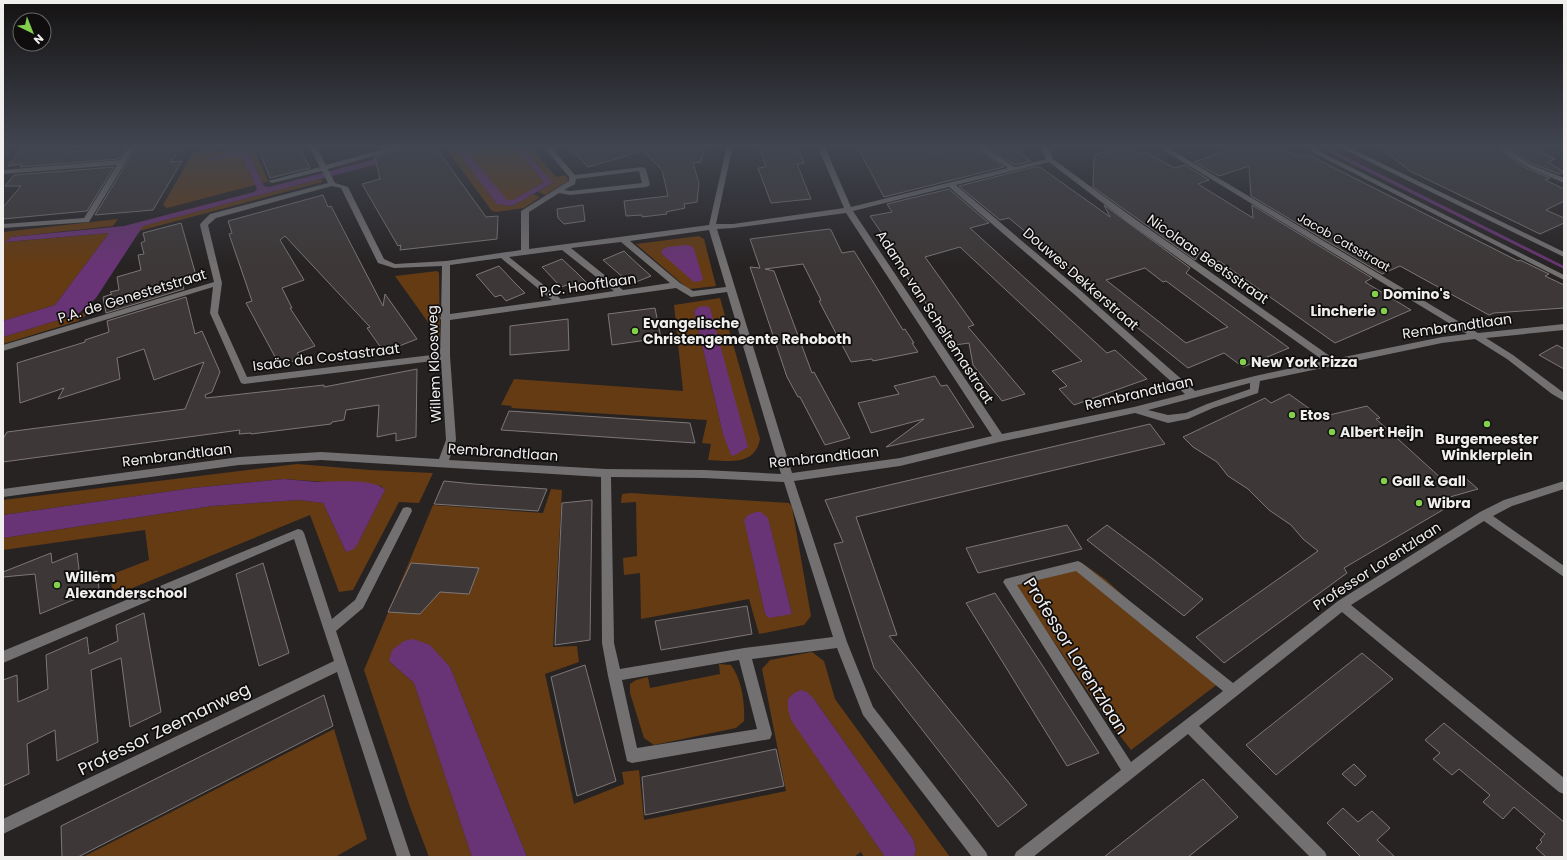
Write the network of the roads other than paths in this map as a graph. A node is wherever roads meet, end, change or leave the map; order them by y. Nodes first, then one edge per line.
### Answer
1 (108, 185) edge
2 (328, 185) edge
3 (337, 185) edge
4 (567, 185) edge
5 (645, 185) edge
6 (721, 185) edge
7 (837, 185) edge
8 (946, 185) edge
9 (951, 185) edge
10 (1084, 185) edge
11 (1225, 185) edge
12 (1383, 185) edge
13 (1420, 185) edge
14 (559, 191) junction
15 (848, 210) junction
16 (3, 226) edge
17 (712, 227) junction
18 (624, 239) junction
19 (564, 247) junction
20 (525, 251) junction
21 (502, 255) junction
22 (1564, 255) edge
23 (446, 263) junction
24 (1564, 278) edge
25 (218, 283) junction
26 (677, 285) junction
27 (732, 289) junction
28 (621, 294) junction
29 (560, 302) junction
30 (444, 318) junction
31 (1563, 328) edge
32 (1476, 336) junction
33 (3, 348) edge
34 (444, 356) junction
35 (1333, 363) junction
36 (1254, 379) junction
37 (1193, 395) junction
38 (1564, 398) edge
39 (1134, 410) junction
40 (999, 438) junction
41 (443, 462) junction
42 (606, 473) junction
43 (788, 478) junction
44 (1564, 485) edge
45 (3, 493) edge
46 (407, 512) dead end
47 (1484, 515) junction
48 (1564, 572) edge
49 (1342, 605) junction
50 (329, 628) junction
51 (841, 642) junction
52 (744, 654) junction
53 (3, 657) edge
54 (341, 664) junction
55 (614, 676) junction
56 (1233, 690) junction
57 (1189, 725) junction
58 (1130, 772) junction
59 (1564, 787) edge
60 (3, 827) edge
61 (404, 857) edge
62 (981, 857) edge
63 (1021, 857) edge
64 (1320, 857) edge

1 - 16 street
2 - 25 street, P.A. de Genestetstraat
3 - 23 street
4 - 14 street
5 - 14 street
6 - 17 street
7 - 15 street, Adama van Scheltemastraat
8 - 15 street
9 - 37 street, Douwes Dekkerstraat
10 - 35 street, Nicolaas Beetsstraat
11 - 32 street, Jacob Catsstraat
12 - 24 street
13 - 22 street
14 - 20 street
15 - 17 street
15 - 40 street, Adama van Scheltemastraat
17 - 18 street
17 - 27 street
18 - 19 street
18 - 26 street
19 - 20 street
19 - 28 street
20 - 21 street
21 - 23 street
21 - 29 street
23 - 30 street, Willem Kloosweg
25 - 33 street, P.A. de Genestetstraat
25 - 34 street, Isaäc da Costastraat
26 - 27 street
26 - 28 street, P.C. Hooftlaan
27 - 43 street
28 - 29 street, P.C. Hooftlaan
29 - 30 street, P.C. Hooftlaan
30 - 34 street, Willem Kloosweg
31 - 32 street, Rembrandtlaan
32 - 35 street, Rembrandtlaan
32 - 38 street
34 - 41 street, Willem Kloosweg
35 - 36 street, Rembrandtlaan
36 - 37 street, Rembrandtlaan
36 - 39 street
37 - 39 street, Rembrandtlaan
39 - 40 street, Rembrandtlaan
40 - 43 street, Rembrandtlaan
41 - 42 street, Rembrandtlaan
41 - 45 street, Rembrandtlaan
42 - 43 street, Rembrandtlaan
42 - 55 street
43 - 51 street
44 - 47 street
46 - 50 street
47 - 48 street
47 - 49 street, Professor Lorentzlaan
49 - 56 street, Professor Lorentzlaan
49 - 59 street
50 - 53 street
50 - 54 street
51 - 52 street
51 - 62 street
52 - 55 street
52 - 55 street
54 - 60 street, Professor Zeemanweg
54 - 61 street
56 - 57 street, Professor Lorentzlaan
56 - 58 street, Professor Lorentzlaan
57 - 58 street, Professor Lorentzlaan
57 - 64 street
58 - 63 street, Professor Lorentzlaan

